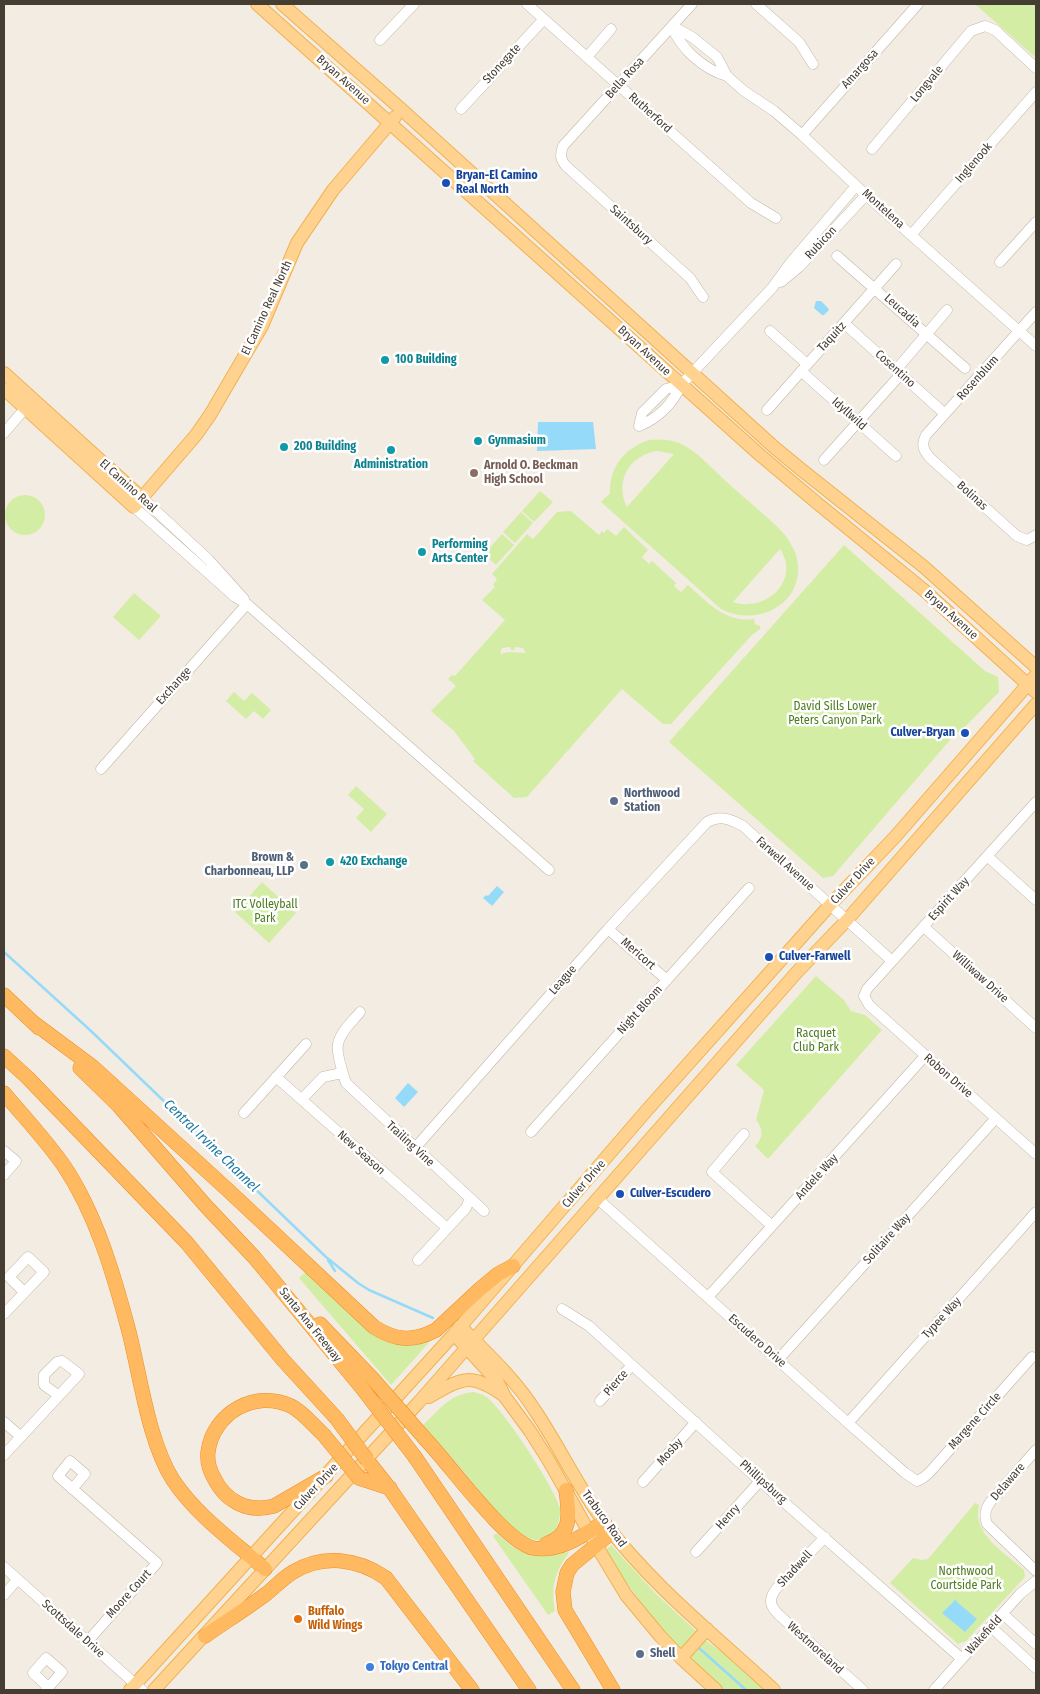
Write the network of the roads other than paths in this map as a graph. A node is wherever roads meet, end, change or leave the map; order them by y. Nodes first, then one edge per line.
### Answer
1 (257, 4) edge
2 (271, 4) edge
3 (282, 4) edge
4 (414, 4) edge
5 (527, 4) edge
6 (692, 4) edge
7 (756, 4) edge
8 (918, 4) edge
9 (299, 19) junction
10 (544, 19) junction
11 (672, 26) junction
12 (611, 29) dead end
13 (380, 40) dead end
14 (702, 45) junction
15 (693, 55) junction
16 (587, 57) junction
17 (814, 64) dead end
18 (1036, 68) edge
19 (727, 76) junction
20 (619, 85) junction
21 (1036, 92) edge
22 (401, 109) junction
23 (461, 109) dead end
24 (390, 122) junction
25 (802, 135) junction
26 (872, 149) dead end
27 (561, 154) joint
28 (856, 186) junction
29 (866, 195) junction
30 (776, 218) dead end
31 (1036, 222) edge
32 (911, 235) junction
33 (837, 256) dead end
34 (1000, 262) dead end
35 (896, 264) dead end
36 (772, 288) junction
37 (876, 288) junction
38 (703, 297) dead end
39 (947, 310) dead end
40 (1036, 312) edge
41 (845, 324) junction
42 (770, 331) dead end
43 (1020, 331) junction
44 (927, 334) junction
45 (1036, 346) edge
46 (804, 368) junction
47 (965, 368) dead end
48 (899, 372) junction
49 (4, 373) edge
50 (693, 373) junction
51 (681, 385) junction
52 (4, 389) edge
53 (29, 404) junction
54 (767, 410) dead end
55 (945, 414) junction
56 (859, 423) junction
57 (4, 433) edge
58 (923, 445) joint
59 (896, 456) dead end
60 (824, 460) dead end
61 (138, 502) junction
62 (1031, 537) edge
63 (247, 604) junction
64 (1036, 667) edge
65 (1033, 684) edge
66 (1036, 704) edge
67 (101, 768) dead end
68 (1036, 802) edge
69 (716, 818) joint
70 (987, 856) junction
71 (549, 870) dead end
72 (749, 888) dead end
73 (1036, 900) edge
74 (830, 905) junction
75 (847, 920) junction
76 (924, 927) junction
77 (608, 929) junction
78 (892, 961) junction
79 (667, 980) junction
80 (4, 994) edge
81 (864, 996) joint
82 (360, 1012) dead end
83 (34, 1023) junction
84 (1036, 1028) edge
85 (306, 1044) dead end
86 (4, 1056) edge
87 (925, 1056) junction
88 (342, 1073) junction
89 (276, 1077) junction
90 (4, 1093) edge
91 (302, 1099) junction
92 (244, 1113) dead end
93 (996, 1118) junction
94 (531, 1132) dead end
95 (744, 1134) dead end
96 (415, 1148) junction
97 (4, 1151) edge
98 (1036, 1154) edge
99 (4, 1174) edge
100 (470, 1198) junction
101 (598, 1199) junction
102 (484, 1211) dead end
103 (1036, 1212) edge
104 (772, 1226) junction
105 (447, 1228) junction
106 (254, 1257) junction
107 (418, 1260) dead end
108 (513, 1266) junction
109 (24, 1292) dead end
110 (708, 1297) junction
111 (562, 1308) dead end
112 (4, 1314) edge
113 (457, 1330) junction
114 (471, 1344) junction
115 (1032, 1357) dead end
116 (778, 1360) junction
117 (632, 1364) junction
118 (58, 1395) dead end
119 (506, 1397) junction
120 (600, 1401) dead end
121 (418, 1403) junction
122 (4, 1422) edge
123 (696, 1422) junction
124 (848, 1423) junction
125 (20, 1436) junction
126 (1036, 1450) edge
127 (4, 1455) edge
128 (326, 1476) junction
129 (760, 1481) junction
130 (917, 1481) joint
131 (643, 1482) dead end
132 (386, 1486) junction
133 (72, 1489) dead end
134 (566, 1490) junction
135 (608, 1527) junction
136 (589, 1532) junction
137 (825, 1537) junction
138 (596, 1545) junction
139 (533, 1548) junction
140 (696, 1552) dead end
141 (251, 1556) junction
142 (4, 1567) edge
143 (265, 1569) junction
144 (1036, 1571) edge
145 (18, 1580) junction
146 (1036, 1581) edge
147 (4, 1595) edge
148 (770, 1603) joint
149 (1003, 1614) junction
150 (991, 1627) junction
151 (707, 1629) junction
152 (205, 1636) junction
153 (87, 1642) junction
154 (1036, 1644) edge
155 (681, 1658) junction
156 (962, 1659) junction
157 (1036, 1668) edge
158 (135, 1688) edge
159 (154, 1690) edge
160 (472, 1690) edge
161 (529, 1690) edge
162 (573, 1690) edge
163 (613, 1690) edge
164 (716, 1690) edge
165 (774, 1690) edge
166 (863, 1690) edge
167 (934, 1690) edge

1 - 24 main road, Bryan Avenue
2 - 9 main road
3 - 9 main road, Bryan Avenue
4 - 13 street
5 - 10 street, Rutherford
6 - 11 street, Bella Rosa
7 - 17 street
8 - 25 street, Amargosa
9 - 22 main road, Bryan Avenue
10 - 16 street, Rutherford
10 - 23 street, Stonegate
11 - 14 street, Montelena
11 - 15 street, Montelena
11 - 20 street, Bella Rosa
12 - 16 street
14 - 15 street
14 - 19 street, Montelena
15 - 19 street, Montelena
16 - 20 street, Rutherford
18 - 26 street, Longvale
19 - 25 street, Montelena
20 - 27 street, Bella Rosa
20 - 30 street, Rutherford
21 - 32 street, Inglenook
22 - 24 main road, El Camino Real North
22 - 50 main road, Bryan Avenue
24 - 51 main road, Bryan Avenue
24 - 61 main road, El Camino Real North
25 - 28 street, Montelena
27 - 38 street, Saintsbury
28 - 29 street, Montelena
28 - 36 street, Rubicon
29 - 32 street, Montelena
29 - 36 street, Rubicon
31 - 34 street
32 - 43 street, Montelena
33 - 37 street, Leucadia
35 - 37 street, Taquitz
36 - 50 street, Rubicon
37 - 41 street, Taquitz
37 - 44 street, Leucadia
39 - 44 street
40 - 43 street, Rosenblum
41 - 46 street, Taquitz
41 - 48 street, Cosentino
42 - 46 street, Idyllwild
43 - 45 street, Montelena
43 - 55 street, Rosenblum
44 - 47 street, Leucadia
44 - 48 street
46 - 54 street, Taquitz
46 - 56 street, Idyllwild
48 - 55 street, Cosentino
48 - 56 street
49 - 53 main road, El Camino Real
50 - 51 street, Rubicon
50 - 64 main road, Bryan Avenue
51 - 65 main road, Bryan Avenue
52 - 53 main road, El Camino Real
53 - 57 street
53 - 61 main road, El Camino Real
55 - 58 street, Rosenblum
56 - 59 street, Idyllwild
56 - 60 street
58 - 62 street, Bolinas
61 - 63 street, El Camino Real
63 - 67 street, Exchange
63 - 71 street, El Camino Real
65 - 74 main road, Culver Drive
66 - 75 main road, Culver Drive
68 - 70 street, Espirit Way
69 - 74 street, Farwell Avenue
69 - 77 street, League
70 - 73 street
70 - 76 street, Espirit Way
72 - 79 street, Night Bloom
74 - 75 street, Farwell Avenue
74 - 108 main road, Culver Drive
75 - 78 street, Farwell Avenue
75 - 101 main road, Culver Drive
76 - 78 street, Espirit Way
76 - 84 street, Williwaw Drive
77 - 79 street, Mericort
77 - 96 street, League
78 - 81 street, Espirit Way
79 - 94 street, Night Bloom
80 - 83 highway, Santa Ana Freeway
81 - 87 street, Robon Drive
82 - 88 street, Trailing Vine
83 - 106 highway, Santa Ana Freeway
83 - 108 highway
85 - 89 street
86 - 132 highway, bridge
87 - 93 street, Robon Drive
87 - 104 street, Andele Way
88 - 91 street
88 - 96 street, Trailing Vine
89 - 91 street, New Season
89 - 92 street
90 - 141 highway
91 - 105 street, New Season
93 - 98 street, Robon Drive
93 - 116 street, Solitaire Way
95 - 104 street
96 - 100 street, Trailing Vine
97 - 99 street
100 - 102 street, Trailing Vine
100 - 105 street
101 - 110 street, Escudero Drive
101 - 114 main road, Culver Drive
103 - 124 street, Typee Way
104 - 110 street, Andele Way
105 - 107 street
106 - 139 highway, bridge
106 - 162 highway, Santa Ana Freeway, bridge
108 - 113 main road, Culver Drive
109 - 112 street
110 - 116 street, Escudero Drive
111 - 117 street, Phillipsburg
113 - 114 main road, Trabuco Road
113 - 128 main road, Culver Drive
114 - 119 main road, Trabuco Road
114 - 121 main road, Culver Drive
114 - 135 main road, Trabuco Road
115 - 130 street, Margene Circle
116 - 124 street, Escudero Drive
117 - 120 street, Pierce
117 - 123 street, Phillipsburg
118 - 125 street
119 - 121 main road
119 - 134 main road, Trabuco Road
121 - 143 main road, Culver Drive
122 - 125 street
123 - 129 street, Phillipsburg
123 - 131 street, Mosby
124 - 130 street, Escudero Drive
125 - 127 street
126 - 144 street, Delaware
128 - 132 highway, bridge
128 - 141 main road, Culver Drive
129 - 137 street, Phillipsburg
129 - 140 street, Henry
132 - 161 highway
133 - 153 street, Moore Court
134 - 136 main road, Trabuco Road
134 - 139 highway
135 - 136 highway
135 - 138 highway
135 - 151 main road, Trabuco Road
136 - 138 main road, Trabuco Road
136 - 139 highway
137 - 148 street, Shadwell
137 - 156 street, Phillipsburg
138 - 155 main road, Trabuco Road
138 - 163 highway
141 - 143 highway
141 - 158 main road, Culver Drive
142 - 145 street, Scottsdale Drive
143 - 152 main road, Culver Drive
145 - 147 street
145 - 153 street, Scottsdale Drive
146 - 149 street, Wakefield
148 - 166 street, Westmoreland
149 - 150 street, Wakefield
149 - 154 street
150 - 156 street, Wakefield
150 - 157 street
151 - 155 main road
151 - 165 main road, Trabuco Road
152 - 159 main road, Culver Drive
152 - 160 highway
153 - 158 street, Scottsdale Drive
155 - 164 main road, Trabuco Road
156 - 167 street, Wakefield

